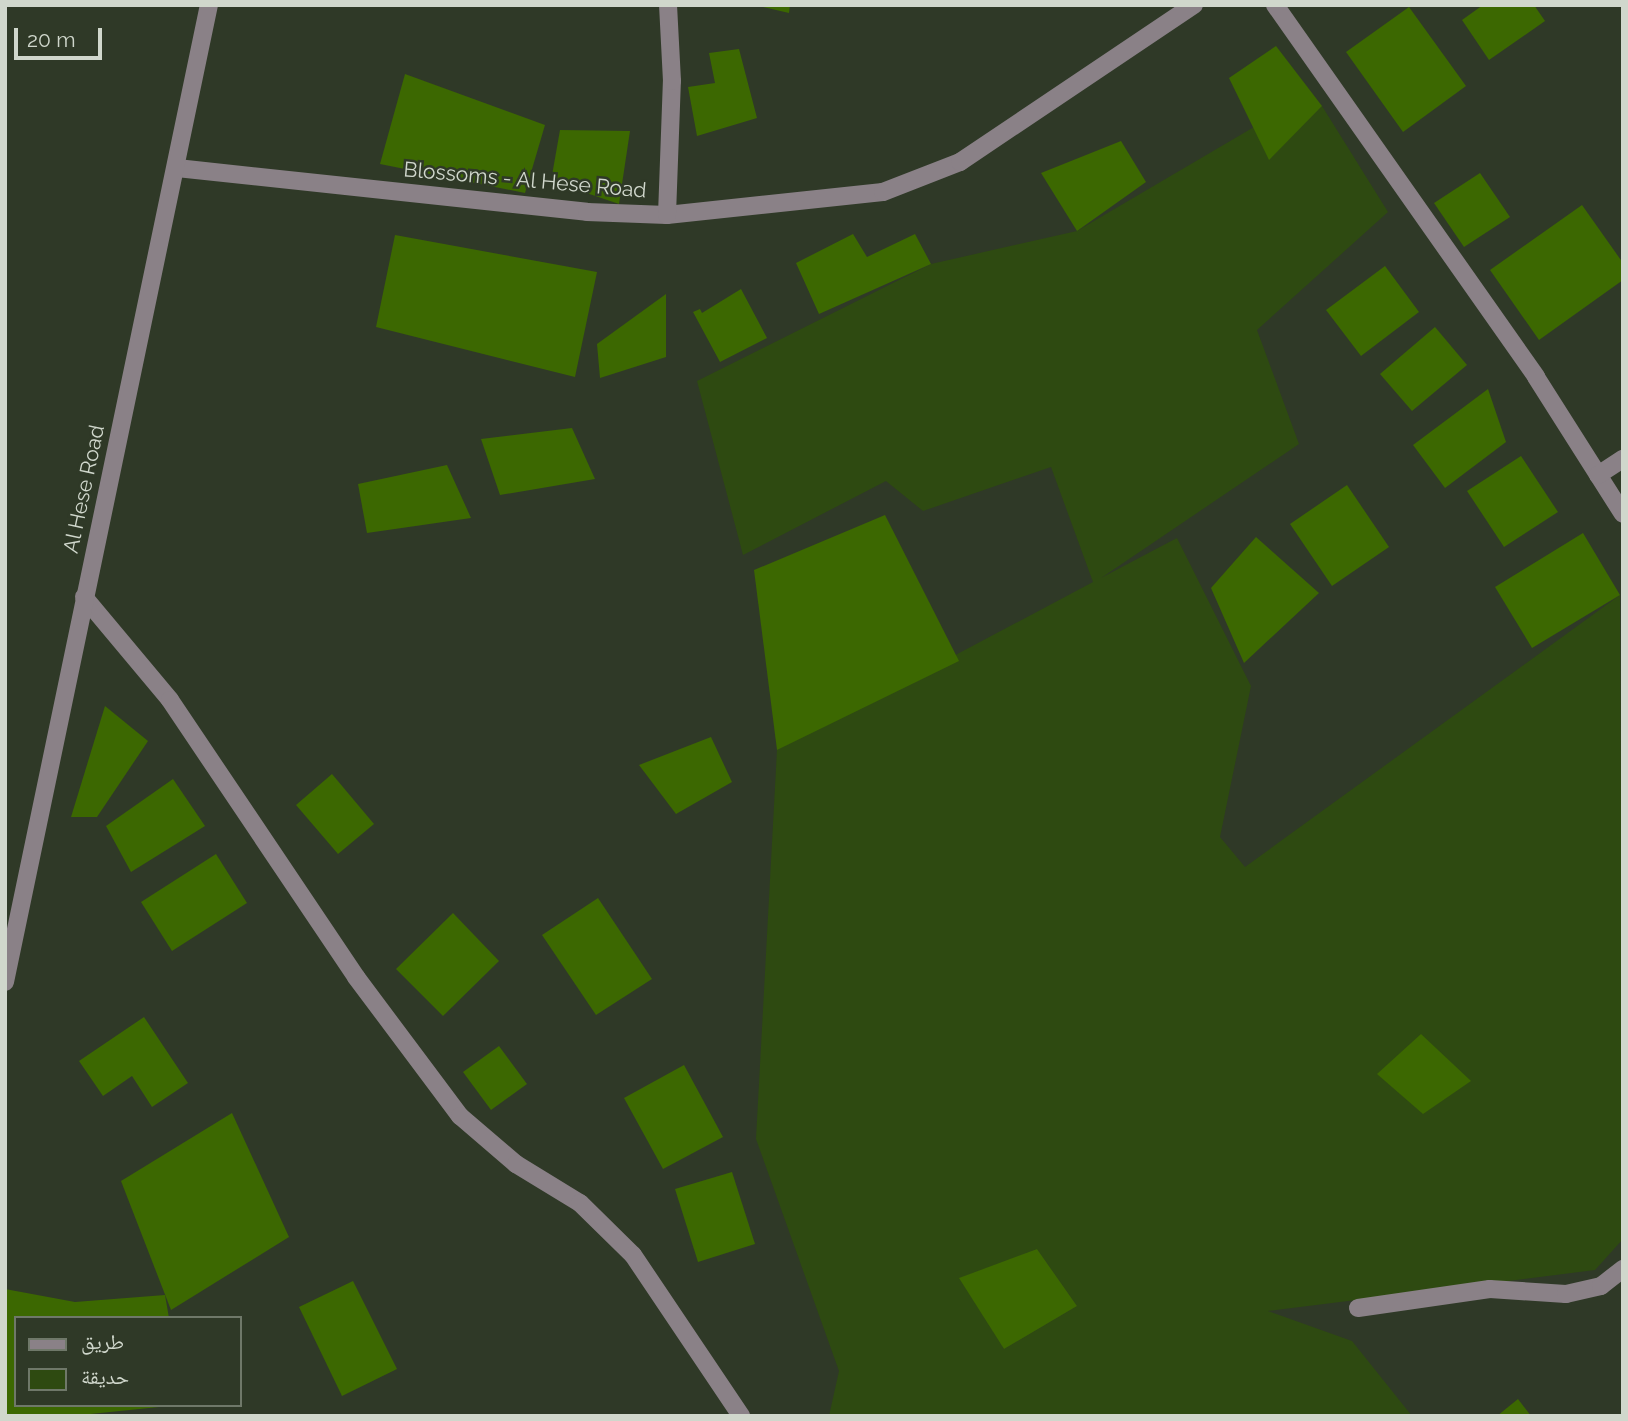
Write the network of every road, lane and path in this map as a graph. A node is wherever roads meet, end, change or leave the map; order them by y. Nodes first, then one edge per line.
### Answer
1 (668, 5) edge
2 (1194, 5) edge
3 (1275, 5) edge
4 (203, 6) edge
5 (177, 168) junction
6 (667, 215) junction
7 (1623, 459) edge
8 (1598, 475) junction
9 (1623, 514) edge
10 (84, 597) junction
11 (5, 982) edge
12 (1623, 1269) edge
13 (1358, 1308) dead end
14 (741, 1416) edge

1 - 6 street
2 - 6 street, Blossoms - Al Hese Road
3 - 8 street
4 - 5 street, Al Hese Road
5 - 6 street, Blossoms - Al Hese Road
5 - 10 street, Al Hese Road
7 - 8 street
8 - 9 street
10 - 11 street, Al Hese Road
10 - 14 street
12 - 13 street

